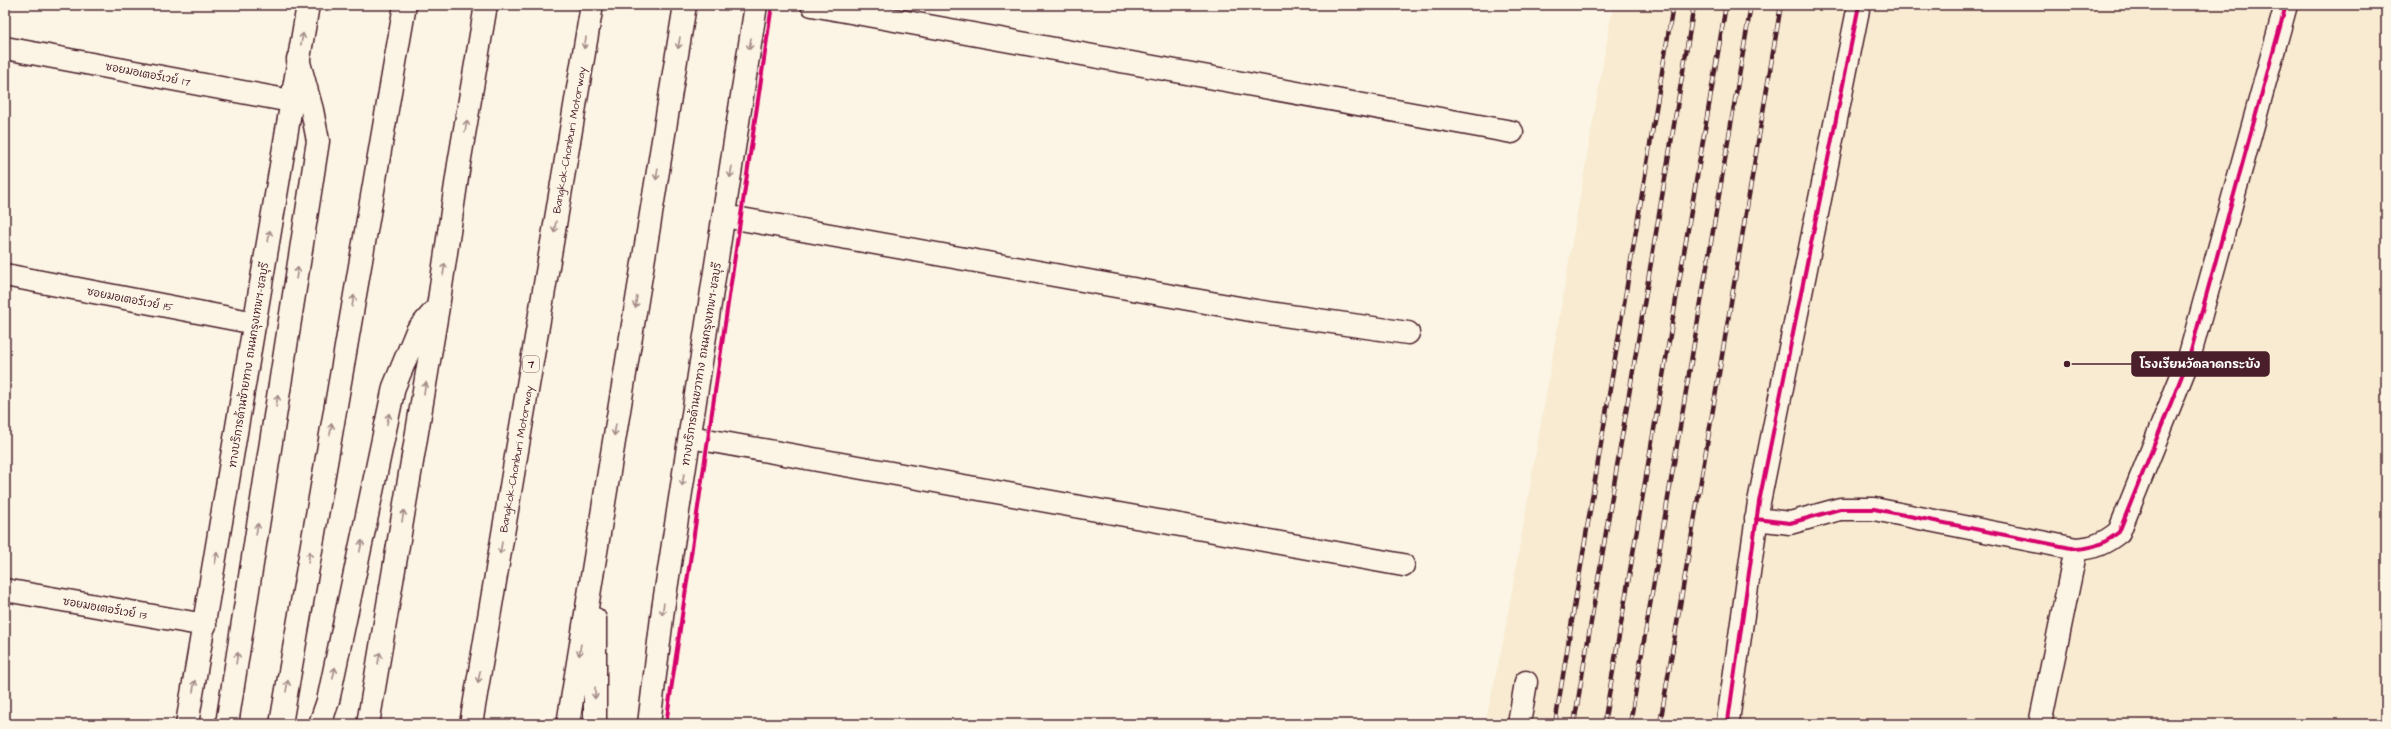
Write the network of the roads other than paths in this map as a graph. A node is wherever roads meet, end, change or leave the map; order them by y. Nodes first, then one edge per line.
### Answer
1 (308, 5) edge
2 (405, 5) edge
3 (486, 5) edge
4 (592, 5) edge
5 (685, 5) edge
6 (756, 5) edge
7 (812, 5) edge
8 (1859, 5) edge
9 (2286, 5) edge
10 (5, 48) edge
11 (298, 59) junction
12 (291, 101) junction
13 (1512, 132) dead end
14 (724, 216) junction
15 (5, 274) edge
16 (438, 307) junction
17 (254, 324) junction
18 (1408, 333) dead end
19 (690, 437) junction
20 (1756, 519) junction
21 (596, 542) junction
22 (2076, 549) junction
23 (1403, 565) dead end
24 (5, 590) edge
25 (205, 625) junction
26 (1526, 682) dead end
27 (1728, 721) dead end
28 (187, 724) edge
29 (227, 724) edge
30 (281, 724) edge
31 (320, 724) edge
32 (368, 724) edge
33 (471, 724) edge
34 (568, 724) edge
35 (595, 724) edge
36 (649, 724) edge
37 (1519, 724) edge
38 (2040, 724) edge

11 -> 1 main road, ทางบริการด้านซ้ายทาง ถนนกรุงเทพฯ-ชลบุรี
30 -> 2 main road
16 -> 3 main road
4 -> 33 main road, Bangkok-Chonburi Motorway / 7
5 -> 21 main road
6 -> 14 main road, ทางบริการด้านขวาทาง ถนนกรุงเทพฯ-ชลบุรี
7 - 13 main road
8 - 20 main road
9 - 22 main road
10 - 12 main road, ซอยมอเตอร์เวย์ 17
11 - 12 main road, ทางบริการด้านซ้ายทาง ถนนกรุงเทพฯ-ชลบุรี
29 -> 11 main road
17 -> 12 main road, ทางบริการด้านซ้ายทาง ถนนกรุงเทพฯ-ชลบุรี
14 - 18 main road
14 - 19 main road, ทางบริการด้านขวาทาง ถนนกรุงเทพฯ-ชลบุรี
15 - 17 main road, ซอยมอเตอร์เวย์ 15
31 -> 16 main road
32 -> 16 main road
25 -> 17 main road, ทางบริการด้านซ้ายทาง ถนนกรุงเทพฯ-ชลบุรี
19 - 23 main road
19 -> 36 main road, ทางบริการด้านขวาทาง ถนนกรุงเทพฯ-ชลบุรี
20 - 22 main road
20 - 27 main road
21 -> 34 main road
21 -> 35 main road
22 - 38 main road
24 - 25 main road, ซอยมอเตอร์เวย์ 13
28 -> 25 main road, ทางบริการด้านซ้ายทาง ถนนกรุงเทพฯ-ชลบุรี
26 - 37 main road

